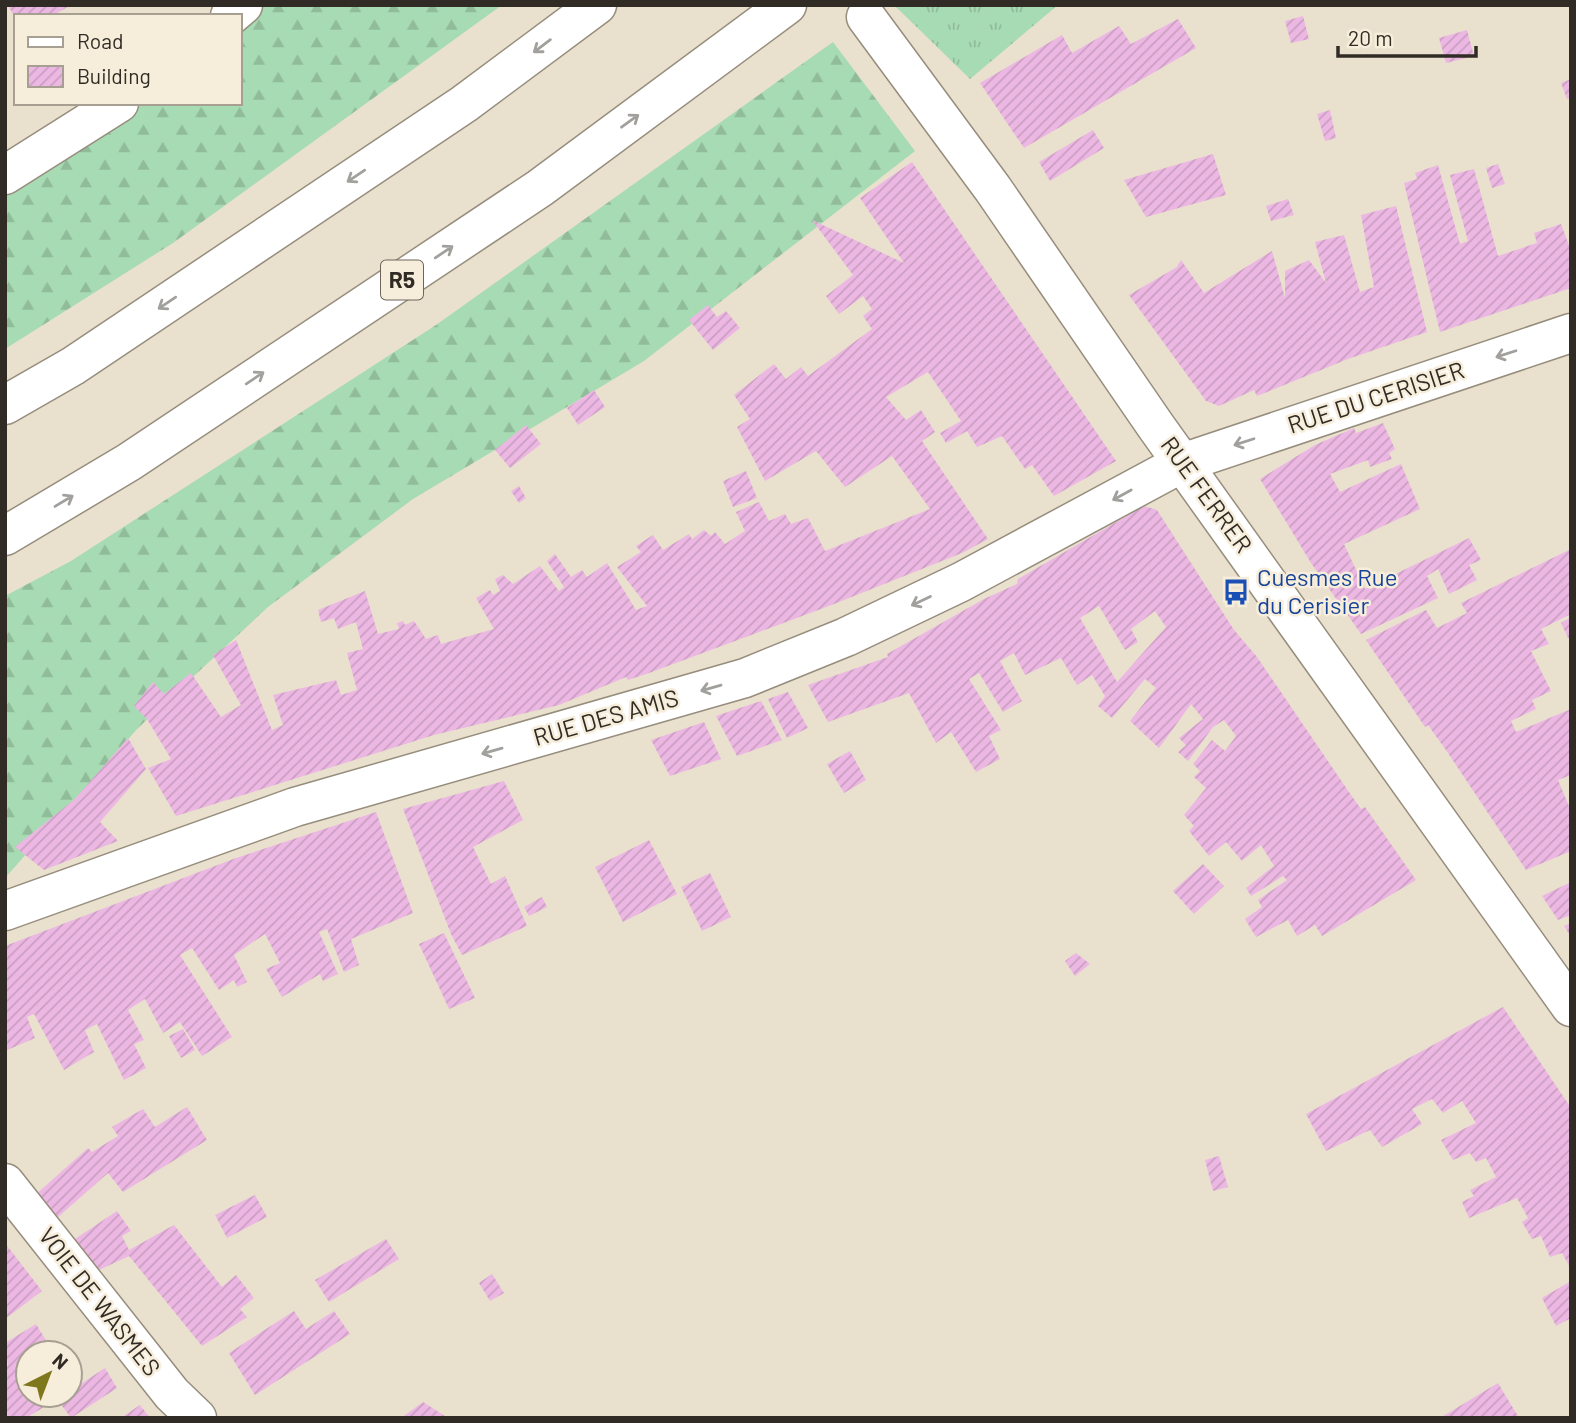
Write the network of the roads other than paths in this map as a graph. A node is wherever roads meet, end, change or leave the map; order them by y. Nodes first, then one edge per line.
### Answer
1 (597, 5) edge
2 (787, 5) edge
3 (866, 17) dead end
4 (116, 105) edge
5 (5, 175) edge
6 (1571, 333) edge
7 (5, 405) edge
8 (1182, 463) junction
9 (5, 536) edge
10 (5, 911) edge
11 (1571, 1007) edge
12 (5, 1183) edge
13 (197, 1418) edge

1 -> 7 main road
9 -> 2 main road, R5
3 - 8 main road, RUE FERRER
4 - 5 main road
6 -> 8 main road, RUE DU CERISIER
8 -> 10 main road, RUE DES AMIS
8 - 11 main road, RUE FERRER
12 - 13 main road, VOIE DE WASMES

